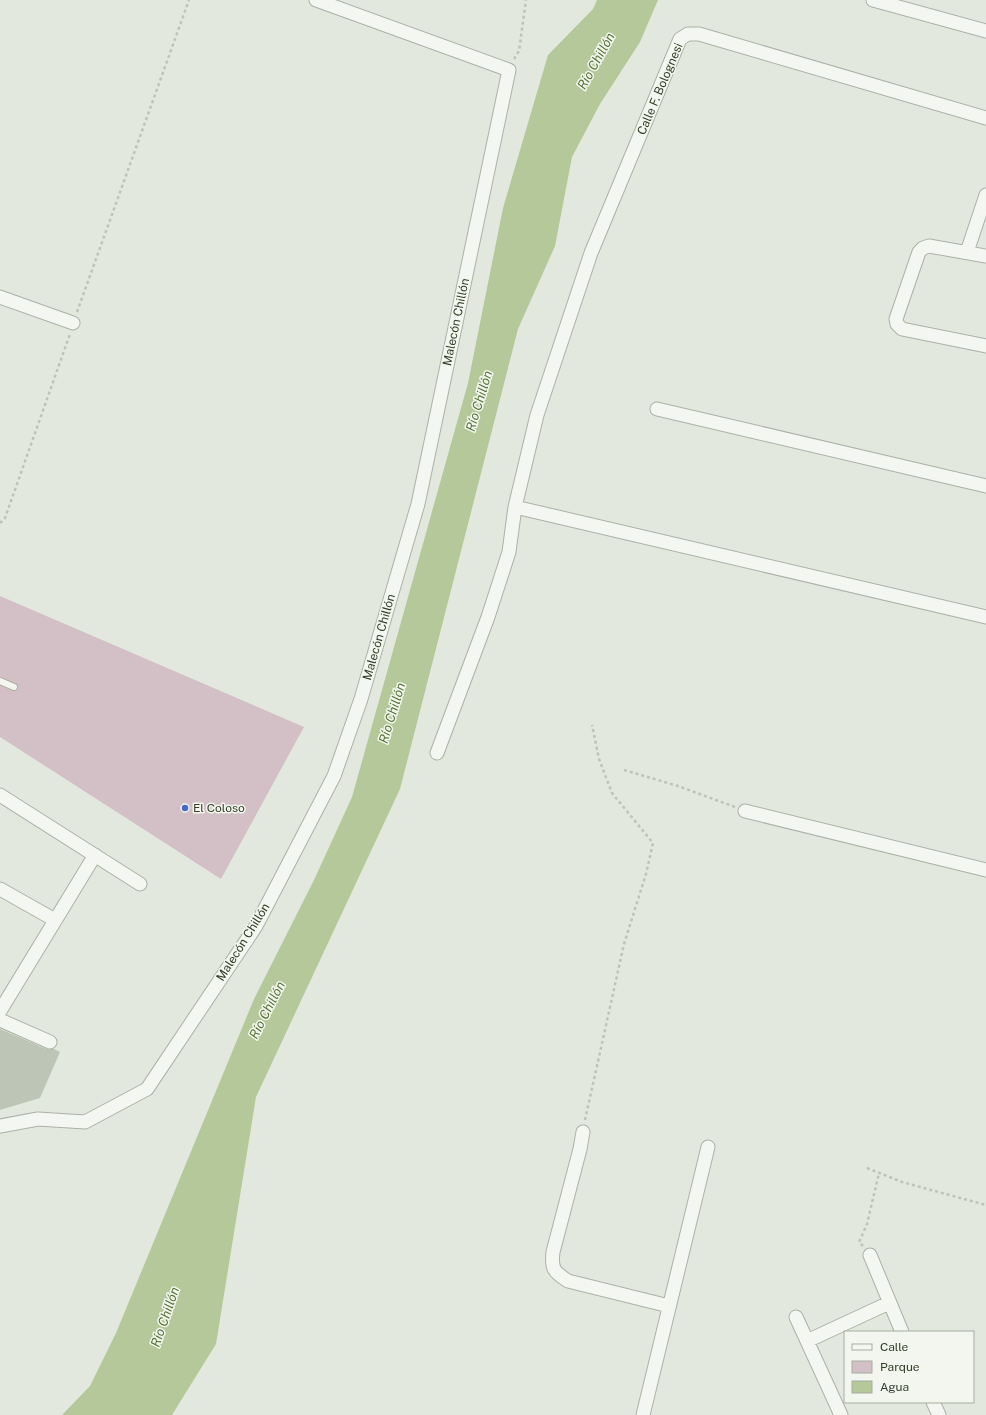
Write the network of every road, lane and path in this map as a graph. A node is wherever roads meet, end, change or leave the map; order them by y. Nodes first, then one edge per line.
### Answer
1 (189, 0) edge
2 (316, 0) edge
3 (526, 0) edge
4 (873, 0) edge
5 (986, 31) edge
6 (509, 70) junction
7 (986, 118) edge
8 (986, 194) edge
9 (967, 252) junction
10 (986, 256) edge
11 (0, 297) edge
12 (73, 323) junction
13 (986, 346) edge
14 (657, 409) dead end
15 (986, 486) edge
16 (515, 507) junction
17 (0, 523) edge
18 (986, 617) edge
19 (0, 681) edge
20 (14, 687) dead end
21 (592, 725) dead end
22 (437, 753) dead end
23 (624, 770) dead end
24 (0, 795) edge
25 (745, 811) joint
26 (95, 855) junction
27 (986, 870) edge
28 (140, 884) dead end
29 (0, 889) edge
30 (56, 920) junction
31 (0, 1011) edge
32 (0, 1020) edge
33 (50, 1042) dead end
34 (0, 1126) edge
35 (582, 1132) joint
36 (708, 1147) dead end
37 (867, 1168) dead end
38 (879, 1173) junction
39 (986, 1205) edge
40 (870, 1255) joint
41 (889, 1303) junction
42 (669, 1306) junction
43 (796, 1317) dead end
44 (902, 1331) edge
45 (807, 1341) junction
46 (933, 1403) edge
47 (643, 1415) edge
48 (841, 1415) edge
49 (939, 1415) edge

1 - 12 path
2 - 6 street
3 - 6 path
4 - 5 street
6 - 34 street, Malecón Chillón
7 - 16 street, Calle F. Bolognesi
8 - 9 street
9 - 10 street
9 - 13 street
11 - 12 street
12 - 17 path
14 - 15 street
16 - 18 street
16 - 22 street
19 - 20 lane
21 - 35 path
23 - 25 path
24 - 26 street
25 - 27 street
26 - 28 street
26 - 30 street
29 - 30 street
30 - 31 street
32 - 33 street
35 - 42 street
36 - 42 street
37 - 38 path
38 - 39 path
38 - 40 path
40 - 41 street
41 - 44 street
41 - 45 street
42 - 47 street
43 - 45 street
45 - 48 street
46 - 49 street

